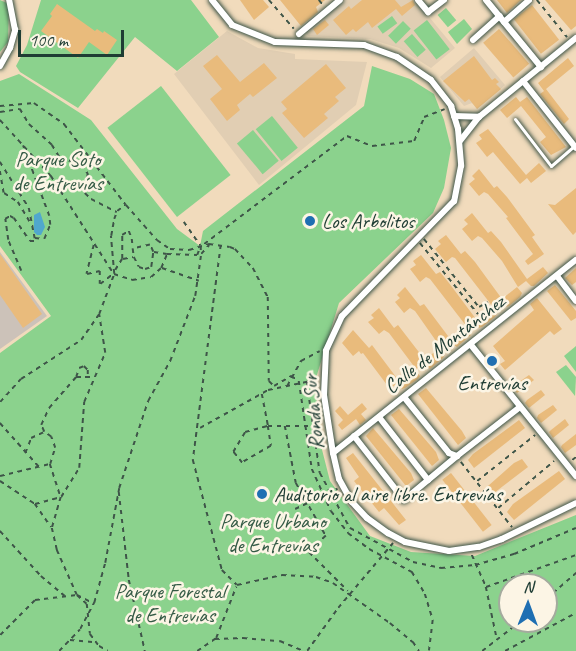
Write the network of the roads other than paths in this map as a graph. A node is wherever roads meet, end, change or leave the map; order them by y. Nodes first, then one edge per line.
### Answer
1 (9, 0) edge
2 (212, 0) edge
3 (340, 0) edge
4 (418, 0) edge
5 (444, 0) edge
6 (486, 0) edge
7 (529, 0) edge
8 (502, 19) junction
9 (299, 34) road end
10 (473, 40) dead end
11 (573, 41) edge
12 (0, 66) edge
13 (541, 67) junction
14 (523, 81) junction
15 (454, 116) junction
16 (479, 117) junction
17 (514, 119) dead end
18 (460, 141) junction
19 (575, 146) edge
20 (576, 260) edge
21 (557, 276) junction
22 (576, 301) edge
23 (471, 345) junction
24 (404, 397) junction
25 (520, 407) junction
26 (379, 417) junction
27 (354, 436) junction
28 (333, 453) junction
29 (457, 456) junction
30 (576, 476) edge
31 (428, 480) junction
32 (576, 503) edge

1 - 12 street
2 - 15 street, Ronda Sur
3 - 9 street
4 - 5 street
6 - 8 street
7 - 8 street
8 - 10 street
8 - 13 street
11 - 13 street
13 - 14 street
14 - 16 street
14 - 19 street
15 - 16 street
15 - 18 street, Ronda Sur
16 - 18 street
17 - 19 lane
18 - 28 street, Ronda Sur
20 - 21 street, Calle de Montánchez
21 - 22 street
21 - 23 street, Calle de Montánchez
23 - 24 street, Calle de Montánchez
23 - 25 street
24 - 26 street, Calle de Montánchez
24 - 29 street
25 - 29 street
25 - 30 street
26 - 27 street, Calle de Montánchez
26 - 31 street
27 - 28 street, Calle de Montánchez
27 - 31 street
28 - 32 street, Ronda Sur
29 - 31 street

